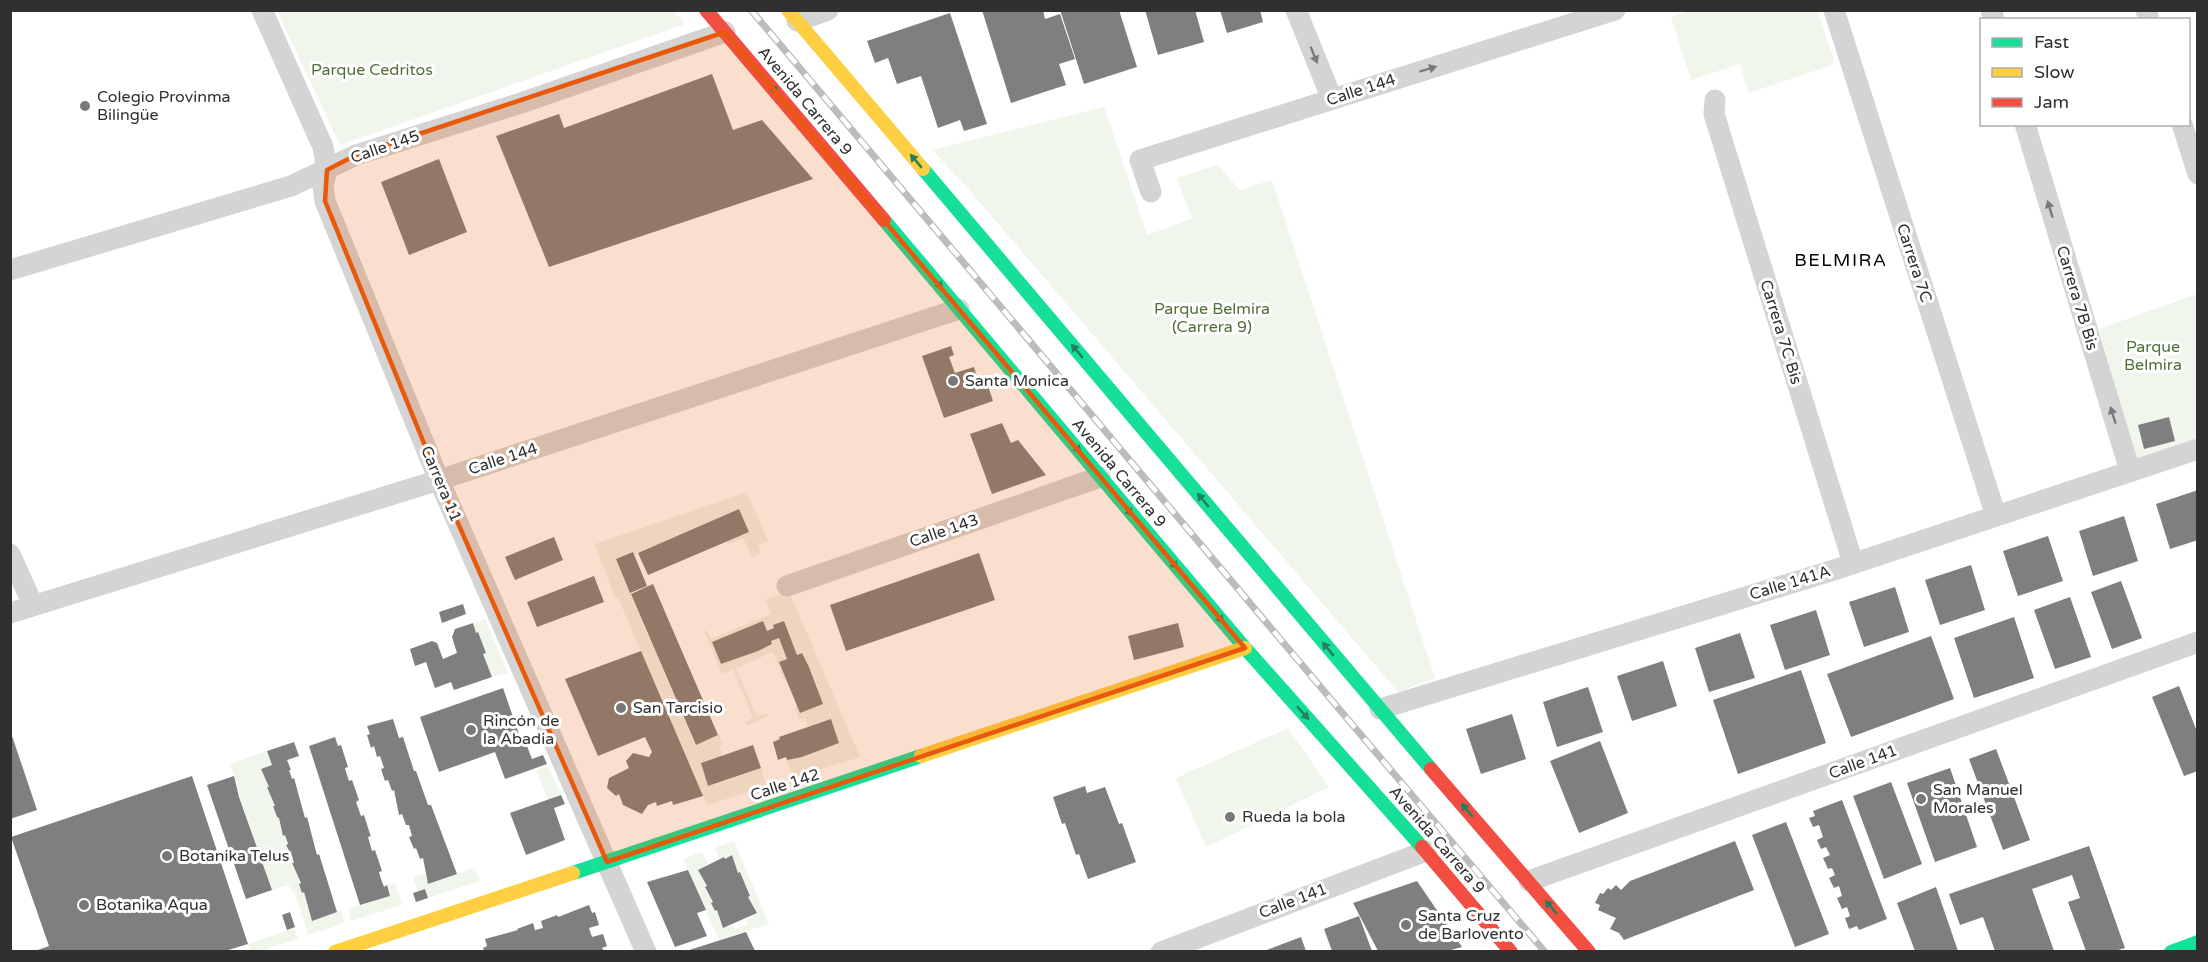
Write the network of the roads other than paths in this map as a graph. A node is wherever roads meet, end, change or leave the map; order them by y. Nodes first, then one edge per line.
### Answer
1 (262, 10) edge
2 (706, 10) edge
3 (828, 10) edge
4 (1296, 10) edge
5 (1615, 10) edge
6 (1834, 10) edge
7 (792, 16) edge
8 (725, 32) junction
9 (1332, 99) junction
10 (1715, 100) dead end
11 (2026, 126) edge
12 (2183, 126) edge
13 (327, 170) junction
14 (2198, 174) edge
15 (1151, 192) dead end
16 (10, 270) edge
17 (959, 309) junction
18 (2198, 449) edge
19 (2130, 471) junction
20 (1100, 477) junction
21 (439, 480) junction
22 (1996, 516) junction
23 (10, 554) edge
24 (1853, 563) junction
25 (787, 586) dead end
26 (33, 605) junction
27 (10, 613) edge
28 (2198, 642) edge
29 (1245, 648) junction
30 (1380, 709) junction
31 (1426, 851) junction
32 (607, 862) junction
33 (1529, 881) junction
34 (2198, 942) edge
35 (335, 951) edge
36 (646, 951) edge
37 (1161, 951) edge
38 (1511, 951) edge
39 (1589, 951) edge
40 (2171, 951) edge

1 - 13 street, Carrera 11
2 - 8 main road, Avenida Carrera 9
3 - 7 street
4 -> 9 street
9 -> 5 street, Calle 144
6 - 22 street, Carrera 7C
30 -> 7 main road
8 - 13 street, Calle 145
8 -> 17 main road, Avenida Carrera 9
9 - 15 street, Calle 144
10 - 24 street, Carrera 7C Bis
19 -> 11 street, Carrera 7B Bis
12 - 14 street
13 - 16 street, Calle 145
13 - 21 street, Carrera 11
17 -> 20 main road, Avenida Carrera 9
17 - 21 street, Calle 144
18 - 19 street, Calle 141A
19 - 22 street, Calle 141A
20 - 25 street, Calle 143
20 -> 29 main road, Avenida Carrera 9
21 - 26 street, Calle 144
21 - 32 street, Carrera 11
22 - 24 street, Calle 141A
23 - 26 street
24 - 30 street, Calle 141A
26 - 27 street, Calle 144
28 - 33 street, Calle 141
29 -> 31 main road, Avenida Carrera 9
29 - 32 main road, Calle 142
33 -> 30 main road
31 - 37 street, Calle 141
31 - 38 main road, Avenida Carrera 9
32 - 35 main road, Calle 142
32 - 36 street, Carrera 11
39 -> 33 main road
34 - 40 main road

